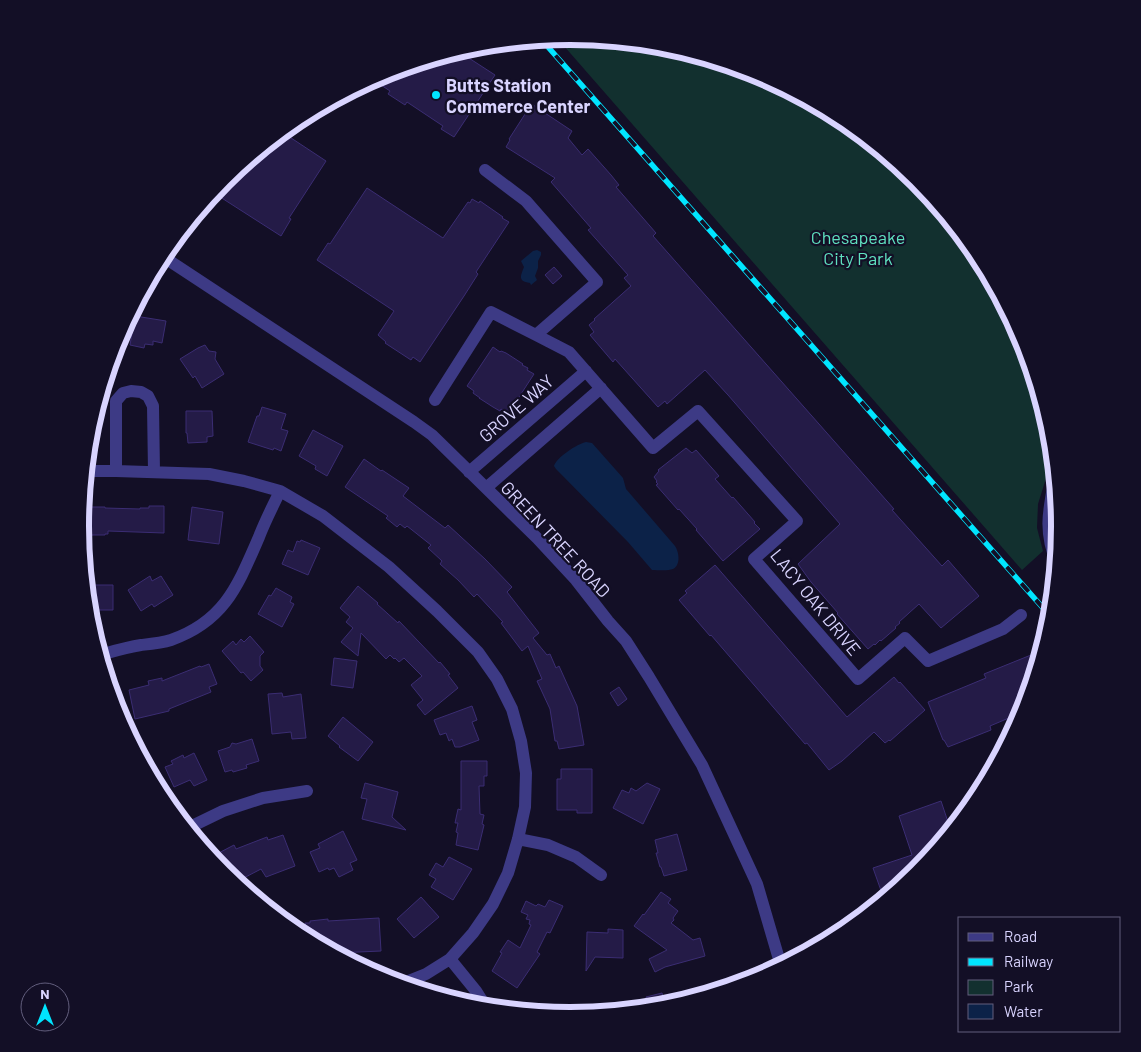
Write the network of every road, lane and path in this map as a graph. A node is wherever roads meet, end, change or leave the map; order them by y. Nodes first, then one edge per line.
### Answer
1 (485, 170) dead end
2 (170, 261) edge
3 (536, 335) junction
4 (586, 371) junction
5 (601, 388) junction
6 (434, 400) dead end
7 (93, 471) edge
8 (116, 471) junction
9 (154, 472) junction
10 (469, 472) junction
11 (486, 488) junction
12 (280, 492) junction
13 (1050, 500) edge
14 (1051, 544) edge
15 (1021, 615) dead end
16 (107, 652) edge
17 (306, 791) dead end
18 (194, 825) edge
19 (518, 839) junction
20 (601, 874) dead end
21 (450, 959) junction
22 (779, 959) edge
23 (412, 980) edge
24 (481, 999) edge

1 - 3 street
2 - 10 street, GREEN TREE ROAD
3 - 4 street, LACY OAK DRIVE
3 - 6 street, LACY OAK DRIVE
4 - 5 street, LACY OAK DRIVE
4 - 10 street, GROVE WAY
5 - 11 street
5 - 15 street, LACY OAK DRIVE
7 - 8 street
8 - 9 street
8 - 9 street
9 - 12 street
10 - 11 street, GREEN TREE ROAD
11 - 22 street, GREEN TREE ROAD
12 - 16 street
12 - 19 street
13 - 14 street
17 - 18 street
19 - 20 street
19 - 21 street
21 - 23 street
21 - 24 street

